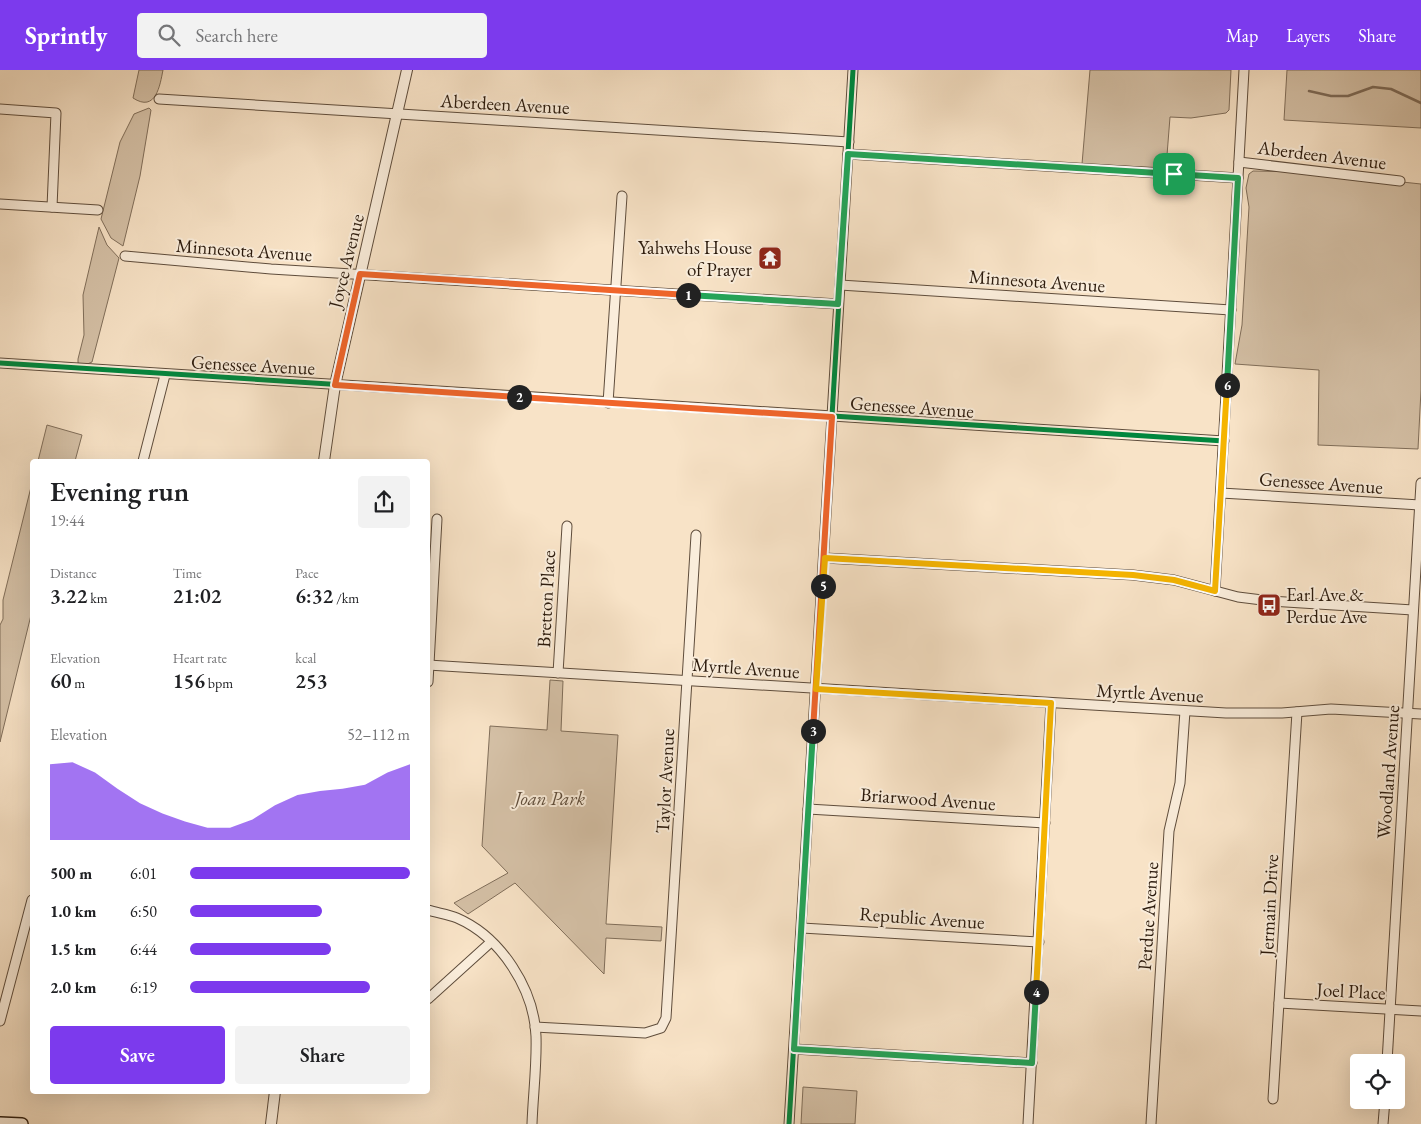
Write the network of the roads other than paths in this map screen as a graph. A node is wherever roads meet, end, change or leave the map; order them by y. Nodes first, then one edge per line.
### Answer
1 (407, 70) edge
2 (853, 70) edge
3 (1244, 70) edge
4 (159, 99) dead end
5 (0, 109) edge
6 (397, 115) junction
7 (849, 142) junction
8 (848, 154) junction
9 (1239, 162) junction
10 (1238, 178) junction
11 (1400, 181) dead end
12 (622, 196) dead end
13 (0, 204) edge
14 (52, 207) junction
15 (98, 210) dead end
16 (125, 256) dead end
17 (360, 274) junction
18 (840, 285) junction
19 (617, 290) junction
20 (838, 304) junction
21 (1231, 310) junction
22 (0, 364) edge
23 (164, 375) junction
24 (335, 385) junction
25 (608, 403) junction
26 (832, 417) junction
27 (1224, 441) junction
28 (143, 459) edge
29 (324, 459) edge
30 (1421, 483) edge
31 (1221, 493) junction
32 (1420, 506) junction
33 (437, 519) dead end
34 (567, 526) dead end
35 (696, 535) dead end
36 (825, 558) junction
37 (1215, 591) junction
38 (1413, 610) junction
39 (430, 633) edge
40 (430, 665) edge
41 (558, 673) junction
42 (687, 680) junction
43 (816, 689) junction
44 (1051, 703) junction
45 (1185, 711) junction
46 (1297, 712) junction
47 (1408, 713) junction
48 (1421, 714) edge
49 (808, 808) junction
50 (1045, 823) junction
51 (30, 908) edge
52 (430, 911) edge
53 (802, 928) junction
54 (491, 942) junction
55 (1039, 942) junction
56 (430, 997) edge
57 (1279, 1003) junction
58 (1390, 1010) junction
59 (1421, 1011) edge
60 (0, 1021) edge
61 (535, 1027) junction
62 (794, 1049) junction
63 (1387, 1054) edge
64 (1032, 1063) junction
65 (274, 1094) edge
66 (1273, 1100) dead end
67 (1384, 1109) edge
68 (0, 1123) edge
69 (22, 1124) edge
70 (271, 1124) edge
71 (532, 1124) edge
72 (789, 1124) edge
73 (1028, 1124) edge
74 (1151, 1124) edge
75 (1383, 1124) edge

1 - 6 street, Joyce Avenue
2 - 7 street
3 - 9 street
4 - 6 street, Aberdeen Avenue
5 - 14 street
6 - 7 street, Aberdeen Avenue
6 - 17 street, Joyce Avenue
7 - 8 street
8 - 10 street, Aberdeen Avenue
8 - 18 street
9 - 10 street
9 - 11 street, Aberdeen Avenue
10 - 21 street
12 - 19 street
13 - 14 street
14 - 15 street
16 - 17 street, Minnesota Avenue
17 - 19 street, Minnesota Avenue
17 - 24 street, Joyce Avenue
18 - 20 street
18 - 21 street, Minnesota Avenue
19 - 20 street, Minnesota Avenue
19 - 25 street
20 - 26 street
21 - 27 street
22 - 23 street, Genessee Avenue
23 - 24 street, Genessee Avenue
23 - 28 street
24 - 25 street, Genessee Avenue
24 - 29 street, Joyce Avenue
25 - 26 street, Genessee Avenue
26 - 27 street, Genessee Avenue
26 - 36 street
27 - 31 street
30 - 32 street, Woodland Avenue
31 - 32 street, Genessee Avenue
31 - 37 street
32 - 38 street, Woodland Avenue
33 - 39 street
34 - 41 street, Bretton Place
35 - 42 street, Taylor Avenue
36 - 37 street
36 - 43 street
37 - 38 street
38 - 47 street, Woodland Avenue
40 - 41 street, Myrtle Avenue
41 - 42 street, Myrtle Avenue
42 - 43 street, Myrtle Avenue
42 - 61 street, Taylor Avenue
43 - 44 street, Myrtle Avenue
43 - 49 street
44 - 45 street, Myrtle Avenue
44 - 50 street
45 - 46 street, Myrtle Avenue
45 - 74 street, Perdue Avenue
46 - 47 street, Myrtle Avenue
46 - 57 street, Jermain Drive
47 - 48 street, Myrtle Avenue
47 - 58 street, Woodland Avenue
49 - 50 street, Briarwood Avenue
49 - 53 street
50 - 55 street
51 - 60 street
52 - 54 street
53 - 55 street, Republic Avenue
53 - 62 street
54 - 56 street
54 - 61 street
55 - 64 street
57 - 58 street, Joel Place
57 - 66 street, Jermain Drive
58 - 59 street, Joel Place
58 - 63 street, Woodland Avenue
61 - 71 street
62 - 64 street
62 - 72 street
64 - 73 street
65 - 70 street
67 - 75 street
68 - 69 main road

